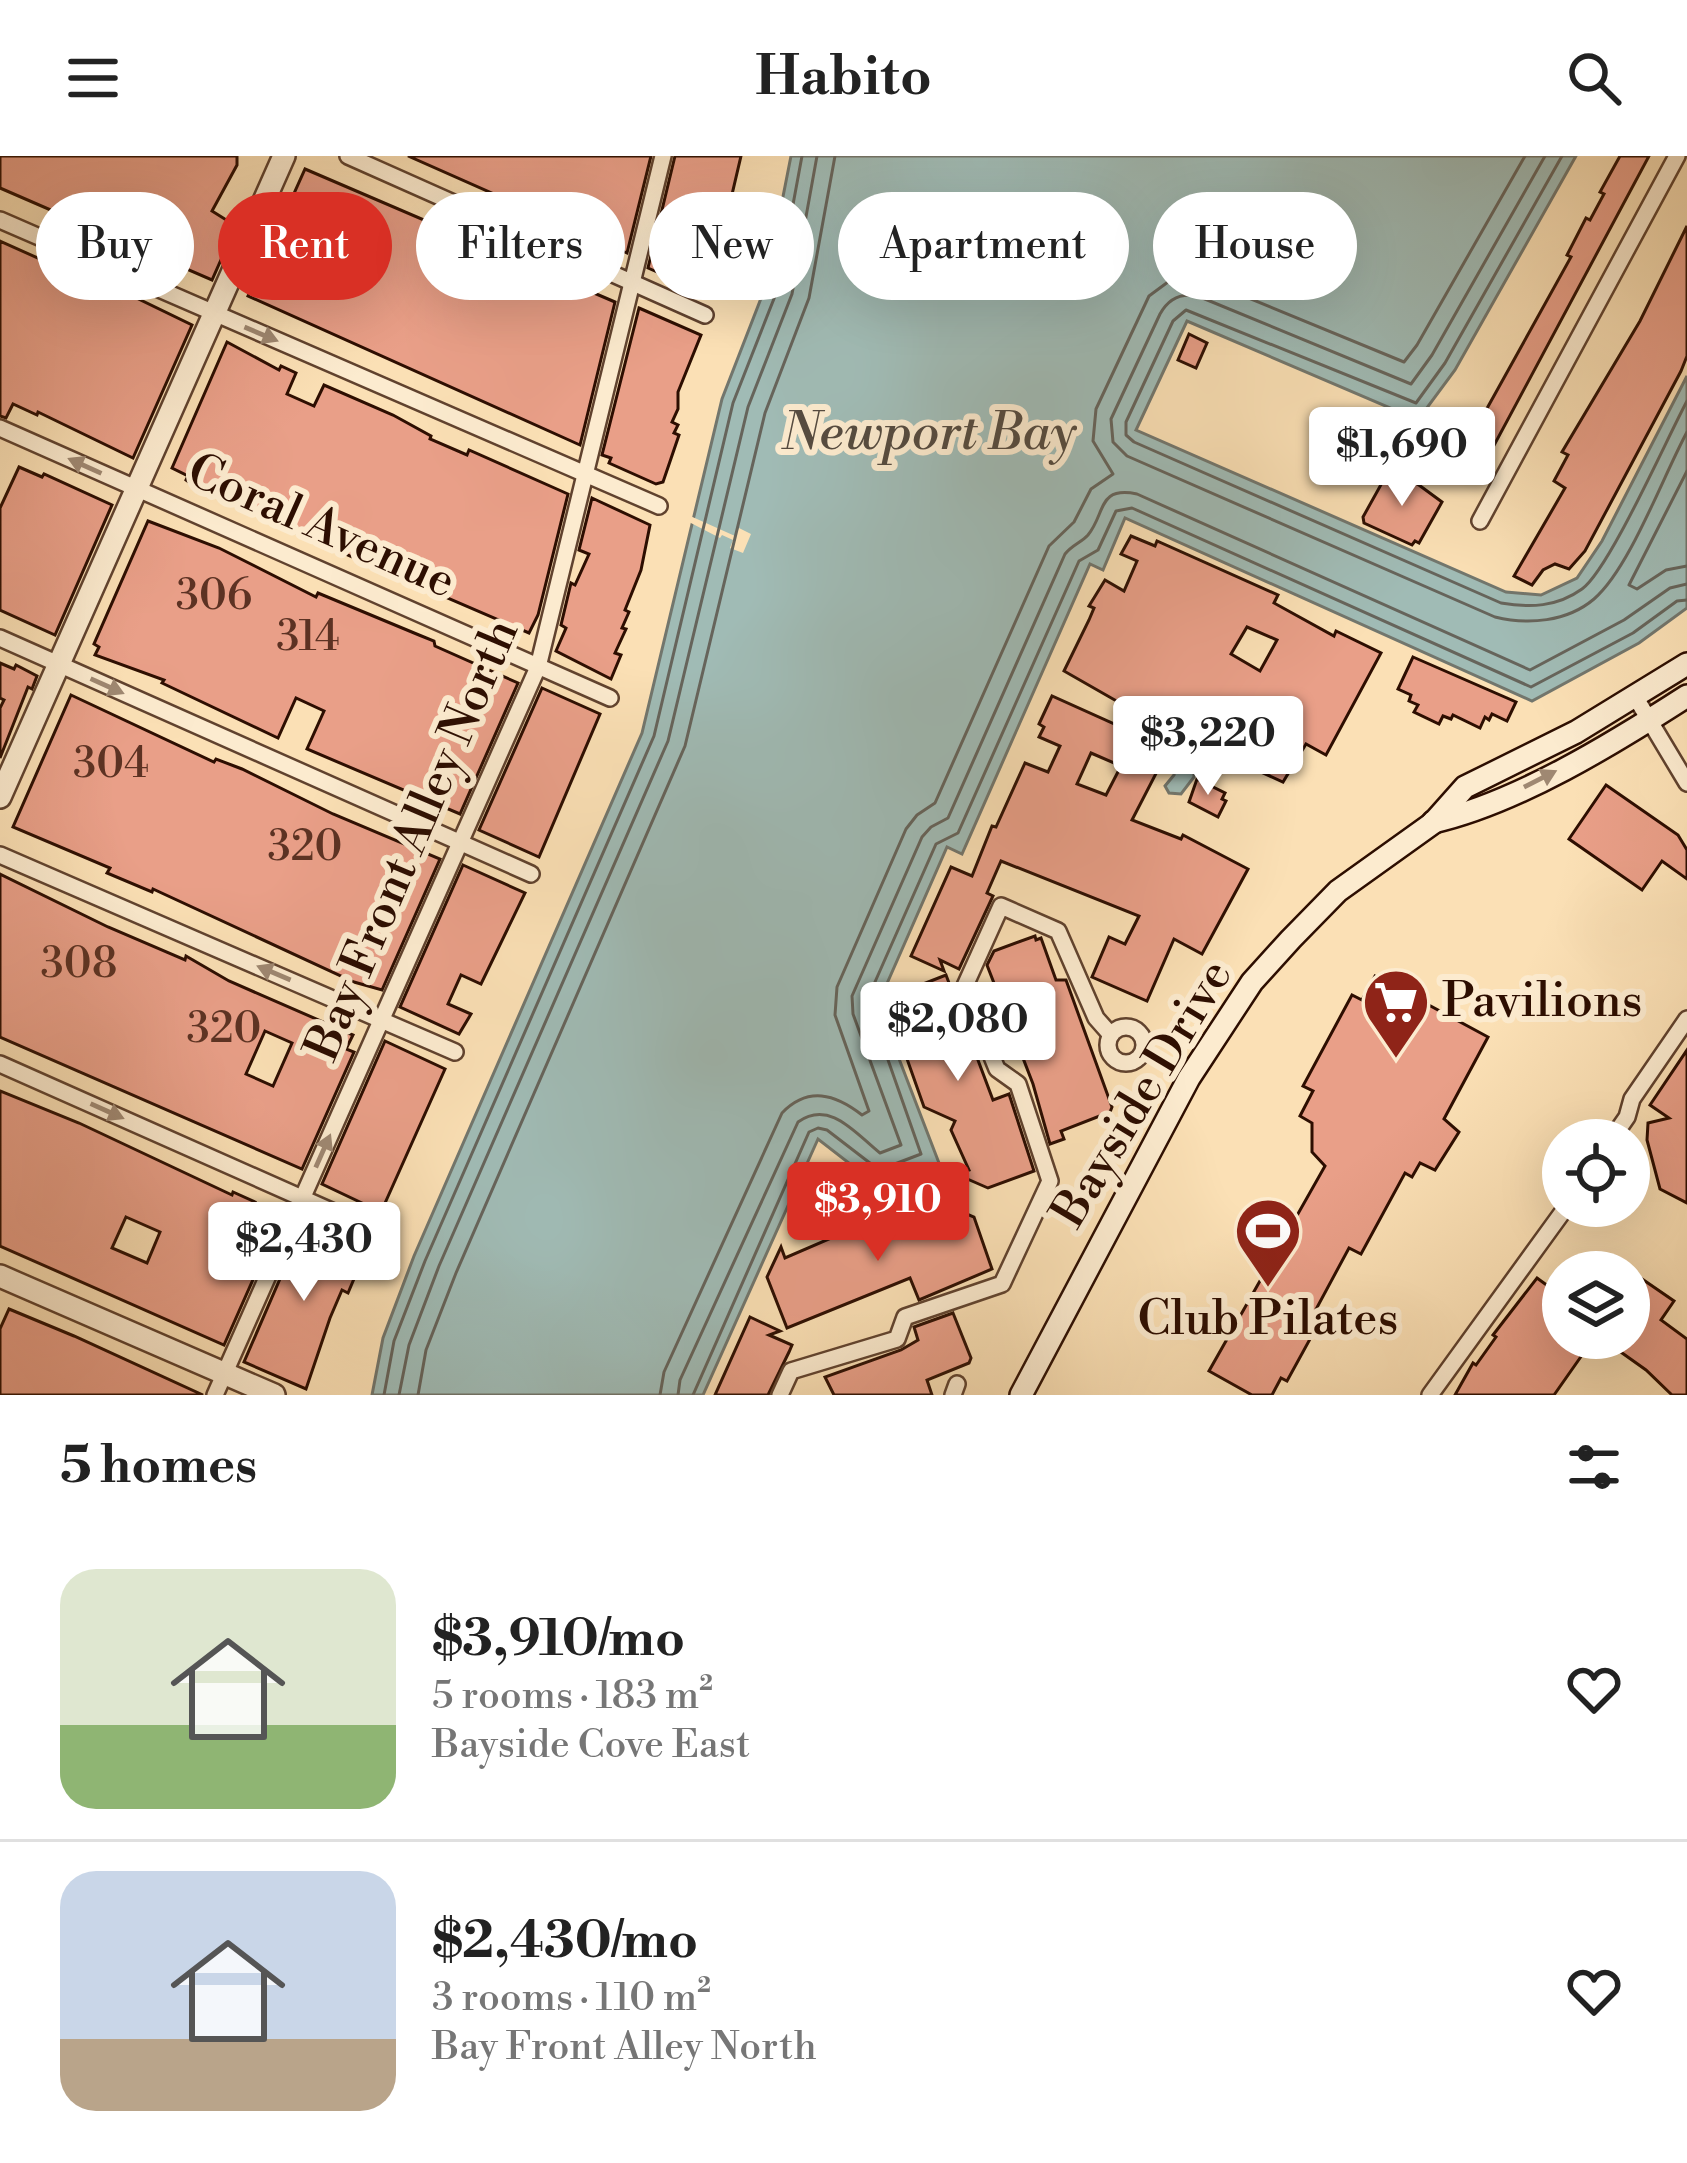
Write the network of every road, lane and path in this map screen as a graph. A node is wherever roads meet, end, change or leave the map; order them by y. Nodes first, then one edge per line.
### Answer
1 (284, 156) edge
2 (348, 156) edge
3 (663, 156) edge
4 (1677, 156) edge
5 (0, 220) edge
6 (633, 280) junction
7 (214, 314) junction
8 (705, 315) dead end
9 (0, 428) edge
10 (585, 472) junction
11 (136, 488) junction
12 (659, 506) dead end
13 (1480, 521) dead end
14 (0, 638) edge
15 (58, 664) junction
16 (1687, 664) edge
17 (538, 667) junction
18 (1687, 697) edge
19 (610, 698) dead end
20 (1636, 698) junction
21 (1649, 720) junction
22 (1687, 783) edge
23 (0, 796) edge
24 (1433, 823) junction
25 (459, 843) junction
26 (0, 855) edge
27 (530, 874) dead end
28 (382, 1019) junction
29 (1687, 1019) edge
30 (1111, 1035) dead end
31 (454, 1052) dead end
32 (0, 1064) edge
33 (1626, 1119) edge
34 (302, 1199) junction
35 (1552, 1227) edge
36 (374, 1230) dead end
37 (0, 1276) edge
38 (225, 1374) junction
39 (215, 1395) edge
40 (274, 1395) edge
41 (780, 1395) edge
42 (1022, 1395) edge
43 (1430, 1395) edge

1 - 7 main road
2 - 6 street
3 - 6 street, Bay Front Alley North
4 - 13 street
5 - 7 street
6 - 8 street
6 - 10 street, Bay Front Alley North
7 -> 10 street
7 - 11 main road
11 -> 9 street, Coral Avenue
10 - 12 street
10 - 17 street, Bay Front Alley North
11 - 15 main road
11 - 17 street, Coral Avenue
14 - 15 street
15 - 23 main road
15 -> 25 street
16 - 20 main road, Bayside Drive
17 - 19 street, Coral Avenue
17 - 25 street, Bay Front Alley North
18 - 21 main road, Bayside Drive
20 - 21 street
20 - 24 main road, Bayside Drive
21 - 22 street
24 -> 21 main road, Bayside Drive
24 - 42 main road, Bayside Drive
25 - 27 street
25 - 28 street, Bay Front Alley North
28 -> 26 street
28 - 31 street
34 -> 28 street, Bay Front Alley North
29 - 33 street
30 - 41 street
32 -> 34 street
34 - 36 street
34 - 38 street, Bay Front Alley North
35 - 43 street
37 - 38 main road
38 - 39 street, Bay Front Alley North
38 - 40 main road

